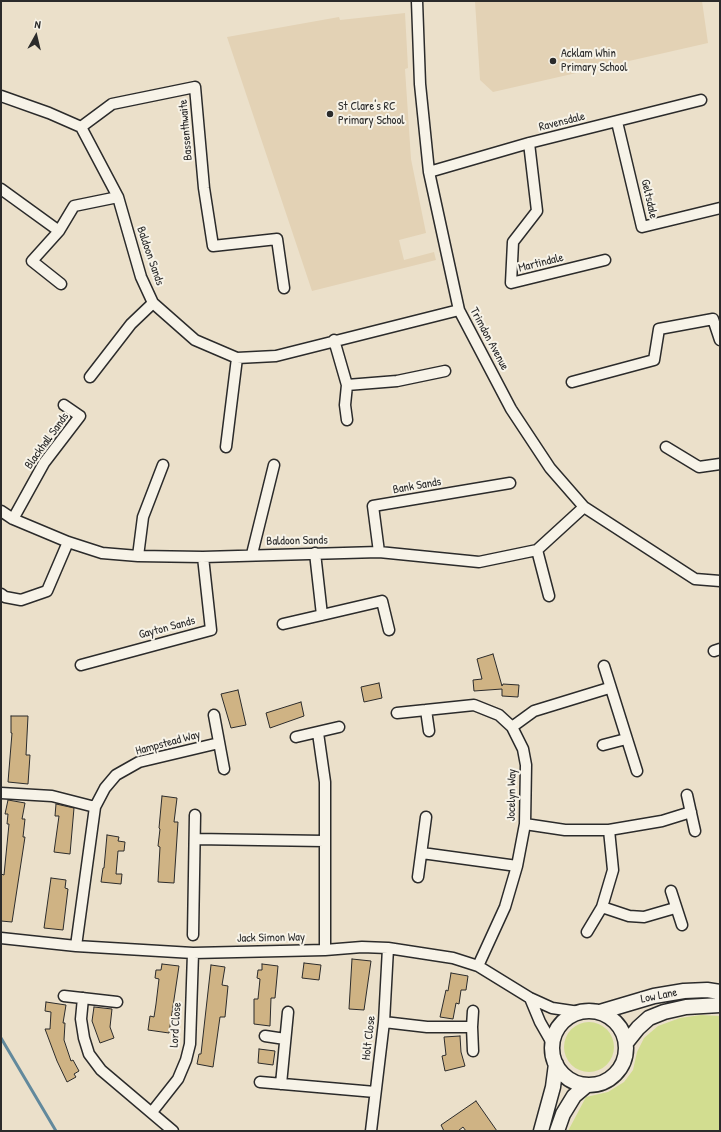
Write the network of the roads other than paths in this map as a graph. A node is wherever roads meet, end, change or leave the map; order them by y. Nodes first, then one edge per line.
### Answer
1 (417, 1) edge
2 (1, 96) edge
3 (701, 100) dead end
4 (617, 122) junction
5 (81, 127) junction
6 (529, 143) junction
7 (429, 172) junction
8 (1, 189) edge
9 (118, 197) junction
10 (720, 208) edge
11 (59, 231) junction
12 (605, 260) dead end
13 (61, 284) dead end
14 (284, 288) dead end
15 (153, 303) junction
16 (459, 310) junction
17 (334, 340) junction
18 (720, 340) edge
19 (237, 358) junction
20 (445, 372) dead end
21 (90, 377) dead end
22 (572, 382) dead end
23 (346, 385) junction
24 (64, 405) dead end
25 (347, 420) dead end
26 (226, 447) dead end
27 (666, 447) dead end
28 (720, 464) edge
29 (163, 465) dead end
30 (274, 465) dead end
31 (510, 483) dead end
32 (584, 507) junction
33 (1, 511) edge
34 (13, 519) junction
35 (68, 542) junction
36 (537, 550) junction
37 (379, 552) junction
38 (315, 553) junction
39 (252, 554) junction
40 (138, 556) junction
41 (203, 557) junction
42 (720, 582) edge
43 (1, 594) edge
44 (550, 596) dead end
45 (322, 615) junction
46 (283, 624) dead end
47 (389, 630) dead end
48 (81, 665) dead end
49 (604, 666) dead end
50 (609, 688) junction
51 (426, 710) junction
52 (397, 714) dead end
53 (214, 715) dead end
54 (339, 727) dead end
55 (512, 727) junction
56 (429, 731) dead end
57 (318, 733) junction
58 (296, 737) dead end
59 (626, 739) junction
60 (219, 742) junction
61 (603, 745) dead end
62 (224, 769) dead end
63 (637, 771) dead end
64 (1, 793) edge
65 (687, 795) dead end
66 (95, 807) junction
67 (691, 812) junction
68 (195, 815) dead end
69 (426, 817) dead end
70 (525, 824) junction
71 (608, 830) junction
72 (695, 831) dead end
73 (195, 839) junction
74 (324, 841) junction
75 (422, 853) junction
76 (516, 866) junction
77 (418, 877) dead end
78 (671, 892) dead end
79 (602, 907) junction
80 (675, 908) junction
81 (682, 925) dead end
82 (588, 932) dead end
83 (193, 935) dead end
84 (1, 938) edge
85 (76, 946) junction
86 (388, 948) junction
87 (325, 950) junction
88 (193, 953) junction
89 (478, 966) junction
90 (720, 992) edge
91 (64, 996) dead end
92 (83, 998) junction
93 (530, 998) junction
94 (117, 1002) dead end
95 (720, 1005) edge
96 (473, 1011) dead end
97 (288, 1012) dead end
98 (579, 1012) junction
99 (600, 1012) junction
100 (384, 1022) junction
101 (472, 1027) junction
102 (265, 1036) dead end
103 (285, 1039) junction
104 (552, 1043) junction
105 (626, 1043) junction
106 (473, 1051) dead end
107 (556, 1064) junction
108 (260, 1082) dead end
109 (281, 1084) junction
110 (587, 1085) junction
111 (375, 1092) junction
112 (152, 1112) junction
113 (173, 1131) edge
114 (371, 1131) edge
115 (541, 1131) edge
116 (557, 1131) edge

1 - 7 street, Trimdon Avenue
2 - 5 street
3 - 4 street, Ravensdale
4 - 6 street, Ravensdale
4 - 10 street, Geltsdale
5 - 9 street, Baldoon Sands
5 - 14 street, Bassenthwaite
6 - 7 street, Ravensdale
6 - 12 street, Martindale
7 - 16 street, Trimdon Avenue
8 - 11 street
9 - 11 street
9 - 15 street, Baldoon Sands
11 - 13 street
15 - 19 street, Baldoon Sands
15 - 21 street
16 - 17 street, Baldoon Sands
16 - 32 street, Trimdon Avenue
17 - 19 street, Baldoon Sands
17 - 23 street
18 - 22 street
19 - 26 street
20 - 23 street
23 - 25 street
24 - 34 street, Blackhall Sands
27 - 28 street
29 - 40 street
30 - 39 street
31 - 37 street, Bank Sands
32 - 36 street
32 - 42 street, Trimdon Avenue
33 - 34 street, Baldoon Sands
34 - 35 street, Baldoon Sands
35 - 40 street, Baldoon Sands
35 - 43 street
36 - 37 street, Baldoon Sands
36 - 44 street
37 - 38 street, Baldoon Sands
38 - 39 street, Baldoon Sands
38 - 45 street
39 - 41 street, Baldoon Sands
40 - 41 street, Baldoon Sands
41 - 48 street, Gayton Sands
45 - 46 street
45 - 47 street
49 - 50 street
50 - 55 street
50 - 59 street
51 - 52 street, Jocelyn Way
51 - 55 street, Jocelyn Way
51 - 56 street
53 - 60 street, Hampstead Way
54 - 57 street
55 - 70 street, Jocelyn Way
57 - 58 street
57 - 74 street
59 - 61 street
59 - 63 street
60 - 62 street, Hampstead Way
60 - 66 street, Hampstead Way
64 - 66 street
65 - 67 street
66 - 85 street, Hampstead Way
67 - 71 street
67 - 72 street
68 - 73 street
69 - 75 street
70 - 71 street
70 - 76 street, Jocelyn Way
71 - 79 street
73 - 74 street
73 - 83 street
74 - 87 street
75 - 76 street
75 - 77 street
76 - 89 street, Jocelyn Way
78 - 80 street
79 - 80 street
79 - 82 street
80 - 81 street
84 - 85 street, Jack Simon Way
85 - 88 street, Jack Simon Way
86 - 87 street, Jack Simon Way
86 - 89 street, Jack Simon Way
86 - 100 street, Holt Close
87 - 88 street, Jack Simon Way
88 - 112 street, Lord Close
89 - 93 street, Jack Simon Way
90 - 99 main road, Low Lane
91 - 92 street
92 - 94 street
92 - 112 street
93 - 98 street, Jack Simon Way
93 - 104 street
95 - 105 main road, Low Lane
96 - 101 street
97 - 103 street
98 - 99 main road
98 - 104 main road
99 - 105 main road
100 - 101 street
100 - 111 street, Holt Close
101 - 106 street
102 - 103 street
103 - 109 street
104 - 107 main road
105 - 110 main road
107 - 110 main road
107 - 115 main road
108 - 109 street
109 - 111 street
110 - 116 main road
111 - 114 street, Holt Close
112 - 113 street

